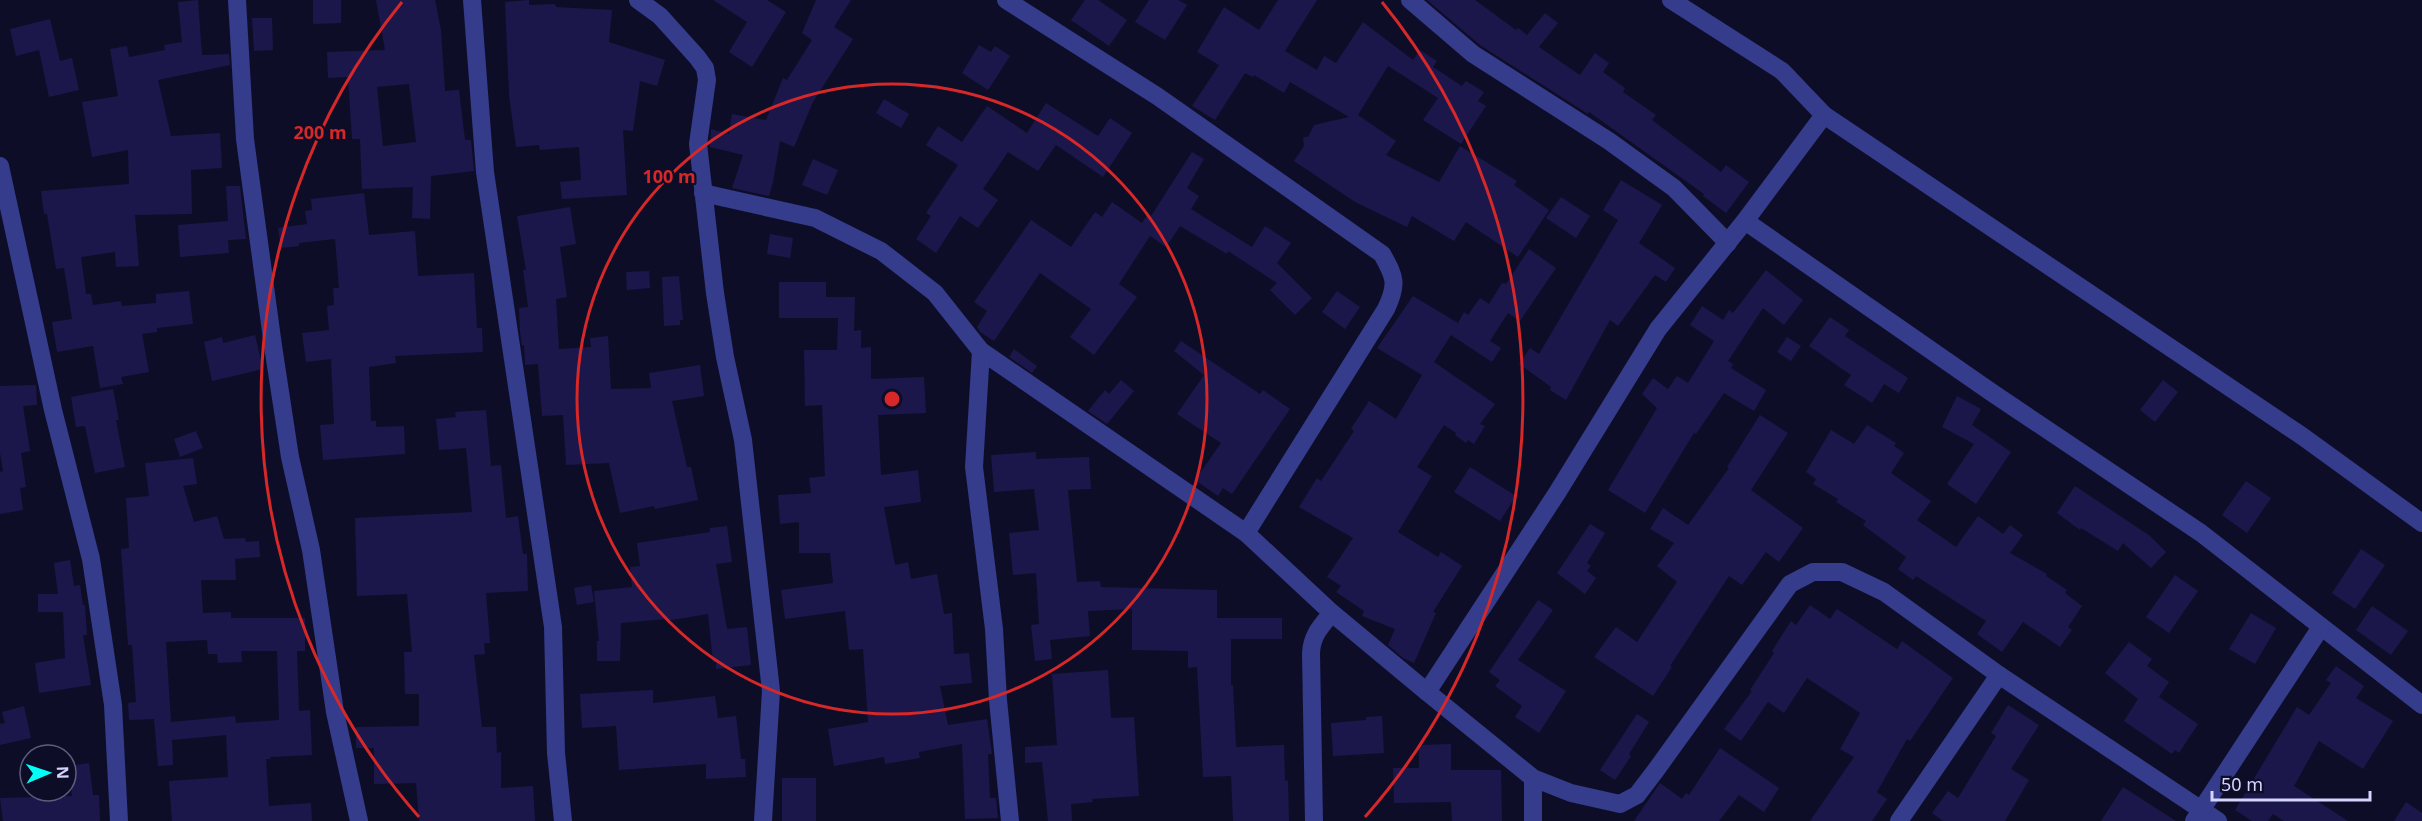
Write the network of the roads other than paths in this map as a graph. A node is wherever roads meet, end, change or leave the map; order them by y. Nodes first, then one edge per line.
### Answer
1 (237, 0) edge
2 (472, 0) edge
3 (638, 0) edge
4 (1006, 0) edge
5 (1410, 0) edge
6 (1671, 0) edge
7 (1824, 115) junction
8 (0, 166) edge
9 (703, 193) junction
10 (1745, 221) junction
11 (1728, 243) junction
12 (981, 351) junction
13 (2422, 523) edge
14 (1246, 532) junction
15 (1332, 613) junction
16 (2321, 627) junction
17 (1999, 675) junction
18 (1427, 692) junction
19 (2422, 705) edge
20 (1533, 778) junction
21 (2198, 815) edge
22 (119, 821) edge
23 (359, 821) edge
24 (563, 821) edge
25 (763, 821) edge
26 (1010, 821) edge
27 (1314, 821) edge
28 (1533, 821) edge
29 (1899, 821) edge
30 (2218, 821) edge

1 - 23 street
2 - 24 street
3 - 9 street
4 - 14 street
5 - 11 street
6 - 7 street
7 - 10 street
7 - 13 street
8 - 22 street
9 - 12 street
9 - 25 street
10 - 11 street
10 - 16 street
11 - 18 street
12 - 14 street
12 - 26 street
14 - 15 street
15 - 18 street
15 - 27 street
16 - 19 street
16 - 21 street
17 - 20 street
17 - 21 street
17 - 29 street
18 - 20 street
20 - 28 street
21 - 30 street

